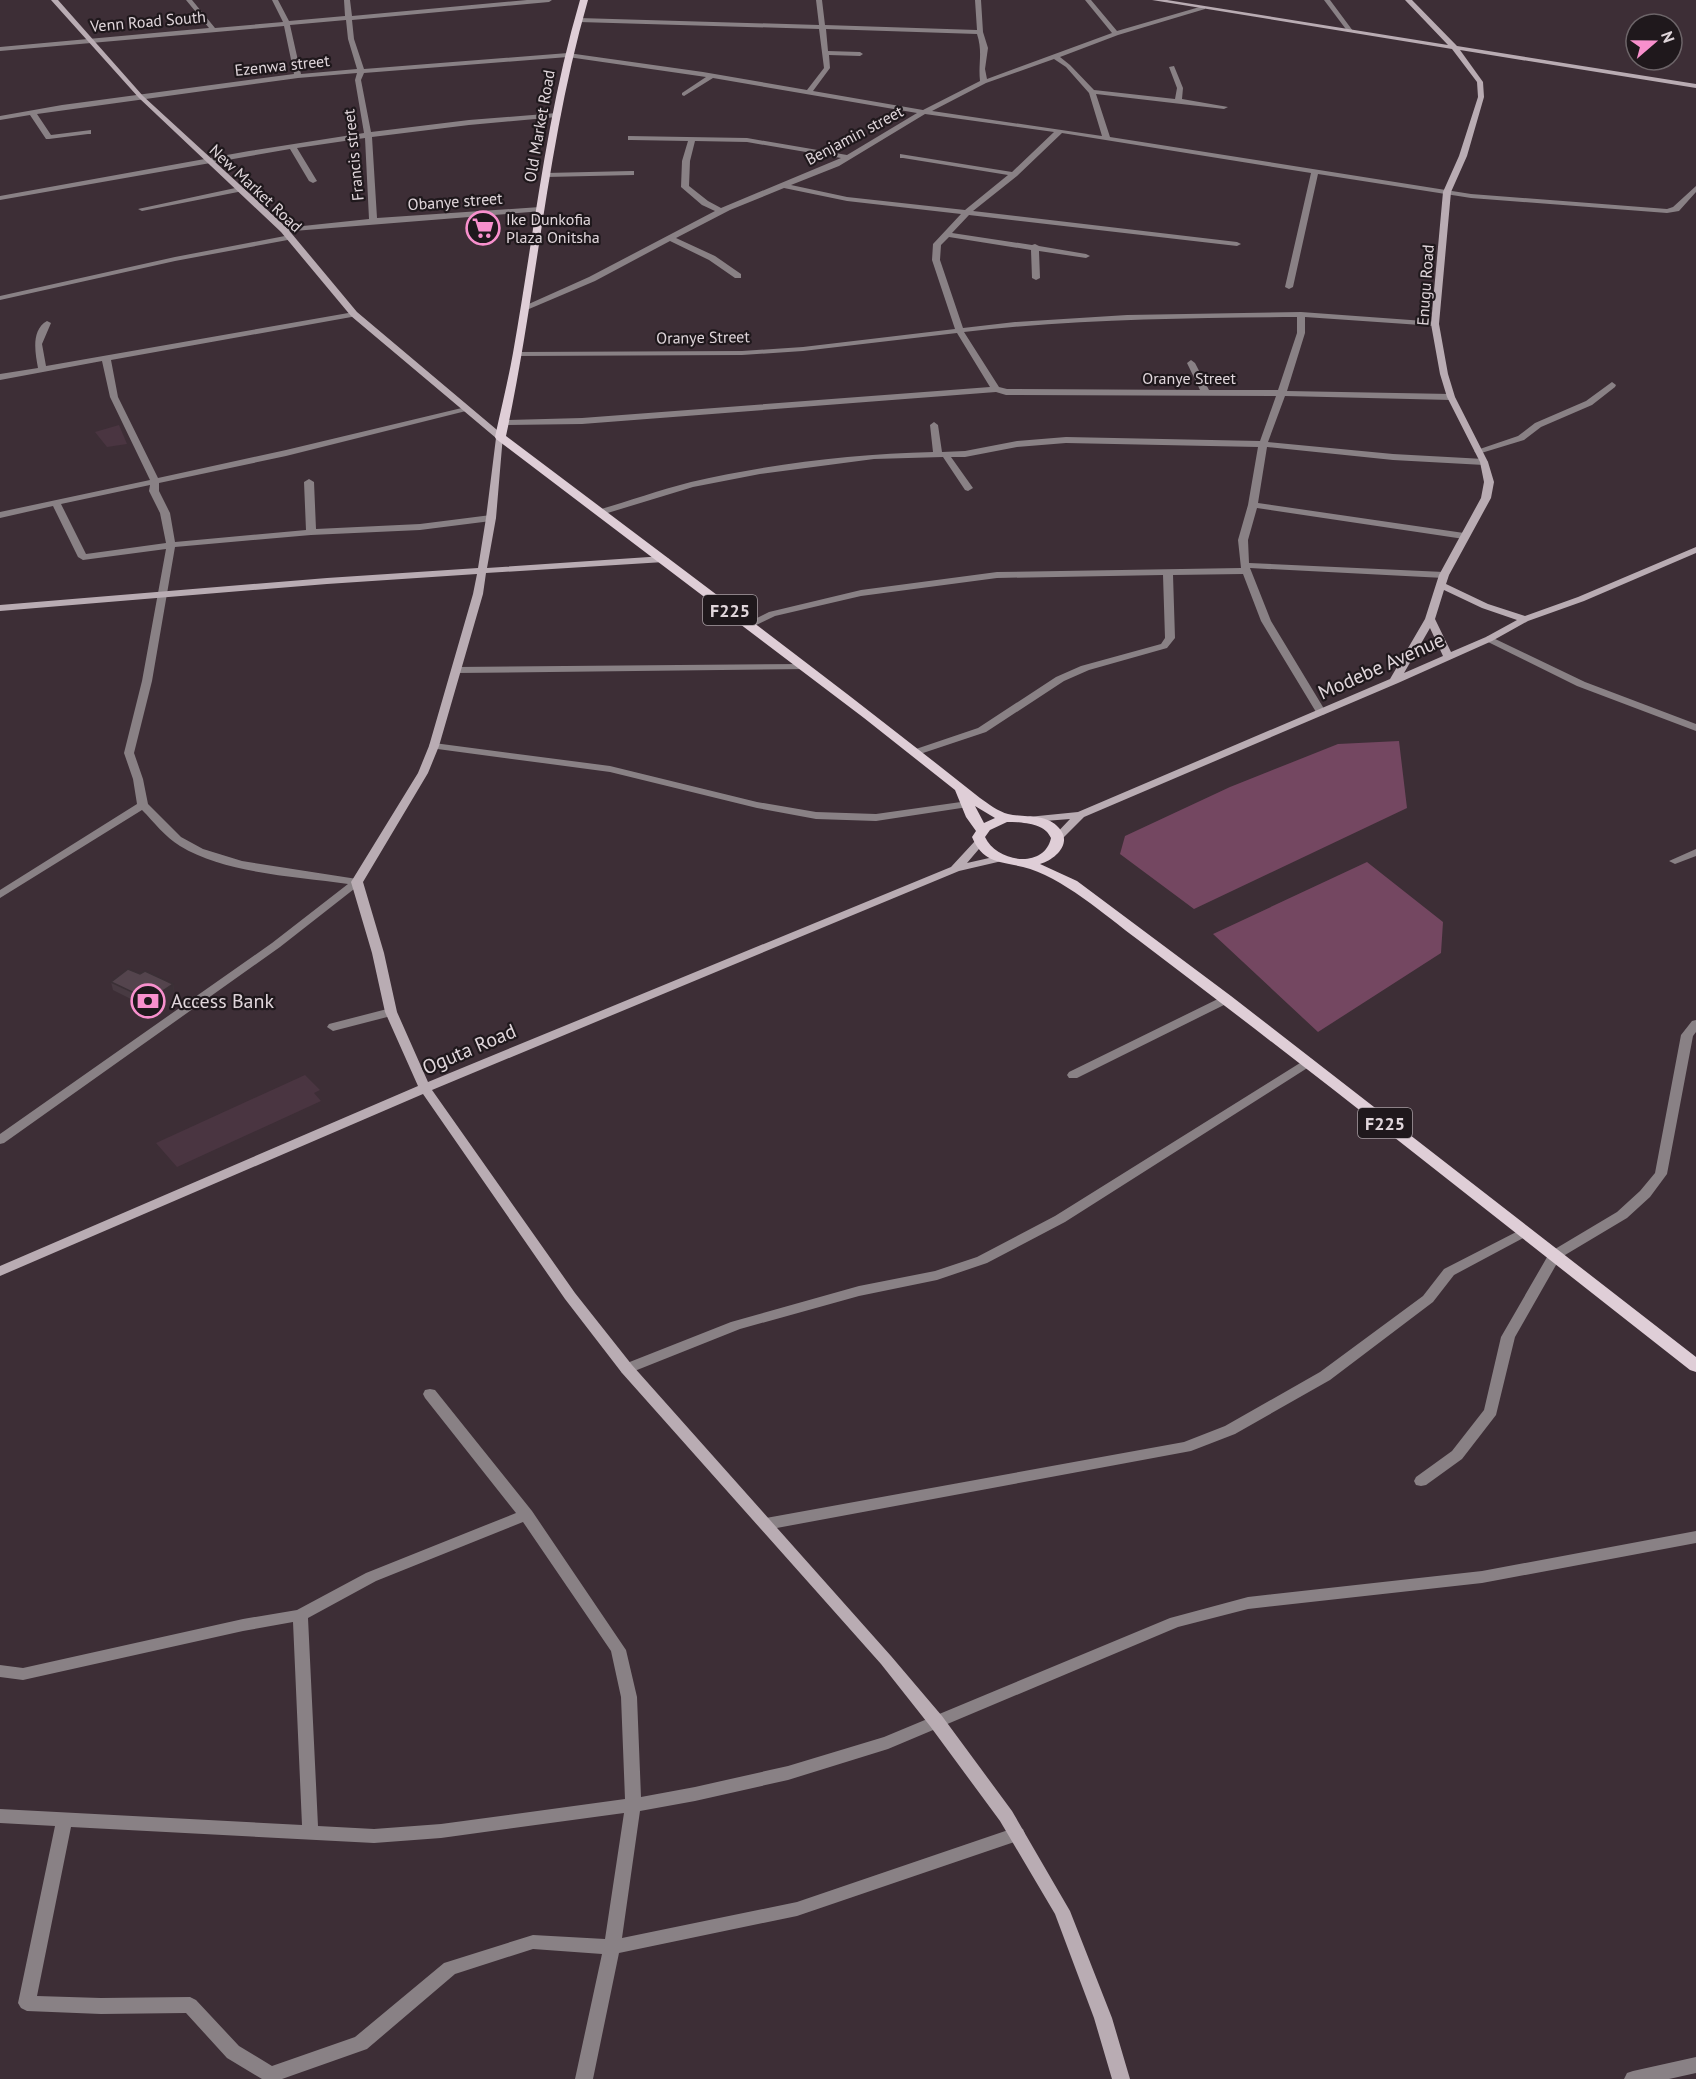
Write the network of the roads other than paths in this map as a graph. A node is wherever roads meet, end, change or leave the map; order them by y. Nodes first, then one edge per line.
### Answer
1 (54, 0) edge
2 (189, 0) edge
3 (275, 0) edge
4 (347, 0) edge
5 (423, 0) edge
6 (549, 0) edge
7 (584, 0) edge
8 (819, 0) edge
9 (978, 0) edge
10 (1088, 0) edge
11 (1155, 0) edge
12 (1327, 0) edge
13 (1408, 0) edge
14 (1203, 8) junction
15 (422, 10) junction
16 (351, 16) junction
17 (579, 20) junction
18 (286, 22) junction
19 (823, 28) junction
20 (213, 29) junction
21 (1350, 31) junction
22 (980, 32) junction
23 (1116, 34) junction
24 (91, 40) junction
25 (1454, 47) junction
26 (0, 49) edge
27 (825, 53) junction
28 (860, 54) dead end
29 (568, 55) junction
30 (1054, 56) junction
31 (1172, 67) dead end
32 (361, 71) junction
33 (298, 76) junction
34 (711, 76) junction
35 (984, 82) junction
36 (1696, 86) edge
37 (1092, 92) junction
38 (808, 93) junction
39 (684, 94) dead end
40 (141, 97) junction
41 (1178, 101) junction
42 (1224, 107) dead end
43 (32, 112) junction
44 (924, 112) junction
45 (557, 115) junction
46 (0, 118) edge
47 (1060, 131) junction
48 (88, 132) dead end
49 (369, 136) junction
50 (631, 138) dead end
51 (692, 139) junction
52 (1107, 139) junction
53 (293, 147) junction
54 (903, 156) dead end
55 (847, 157) junction
56 (207, 160) junction
57 (1315, 171) junction
58 (631, 173) dead end
59 (1014, 174) junction
60 (546, 175) junction
61 (313, 182) dead end
62 (782, 185) junction
63 (1696, 188) edge
64 (240, 189) junction
65 (1447, 192) junction
66 (0, 198) edge
67 (142, 209) dead end
68 (540, 209) junction
69 (969, 211) junction
70 (721, 212) junction
71 (373, 221) junction
72 (287, 234) junction
73 (947, 234) junction
74 (670, 238) junction
75 (1237, 244) dead end
76 (1035, 246) junction
77 (1086, 256) dead end
78 (738, 276) dead end
79 (1036, 278) dead end
80 (1289, 287) dead end
81 (0, 298) edge
82 (526, 307) junction
83 (354, 314) junction
84 (1301, 314) junction
85 (47, 322) dead end
86 (1435, 324) junction
87 (960, 332) junction
88 (519, 354) junction
89 (106, 358) junction
90 (1191, 363) dead end
91 (42, 369) junction
92 (0, 377) edge
93 (1612, 386) dead end
94 (996, 389) junction
95 (1206, 393) junction
96 (1281, 393) junction
97 (1451, 397) junction
98 (466, 410) junction
99 (504, 423) junction
100 (934, 425) dead end
101 (500, 437) junction
102 (1263, 444) junction
103 (1478, 451) junction
104 (942, 454) junction
105 (1484, 462) junction
106 (155, 481) junction
107 (309, 482) dead end
108 (968, 488) dead end
109 (56, 503) junction
110 (1253, 505) junction
111 (601, 512) junction
112 (0, 515) edge
113 (492, 518) junction
114 (311, 532) junction
115 (1464, 536) junction
116 (171, 546) junction
117 (1696, 550) edge
118 (664, 559) junction
119 (1245, 568) junction
120 (481, 571) junction
121 (1168, 572) junction
122 (1444, 575) junction
123 (1440, 585) junction
124 (162, 594) junction
125 (0, 608) edge
126 (1430, 619) junction
127 (1525, 619) junction
128 (750, 625) junction
129 (1489, 639) junction
130 (1448, 656) junction
131 (805, 667) junction
132 (456, 670) junction
133 (1394, 681) junction
134 (1321, 712) junction
135 (1696, 728) edge
136 (434, 746) junction
137 (917, 752) junction
138 (958, 785) junction
139 (968, 804) junction
140 (143, 805) junction
141 (1080, 815) junction
142 (1005, 818) junction
143 (1032, 819) junction
144 (980, 836) junction
145 (1055, 845) junction
146 (1696, 852) edge
147 (998, 859) junction
148 (1675, 861) dead end
149 (1024, 862) junction
150 (955, 869) junction
151 (357, 882) junction
152 (1072, 884) junction
153 (0, 895) edge
154 (1226, 999) junction
155 (391, 1012) junction
156 (1696, 1024) edge
157 (333, 1027) dead end
158 (1308, 1062) junction
159 (1073, 1075) dead end
160 (425, 1088) junction
161 (0, 1140) edge
162 (1524, 1232) junction
163 (1555, 1255) junction
164 (0, 1271) edge
165 (1696, 1366) edge
166 (627, 1369) junction
167 (430, 1394) dead end
168 (1421, 1481) dead end
169 (527, 1515) junction
170 (766, 1524) junction
171 (1696, 1537) edge
172 (300, 1615) junction
173 (0, 1671) edge
174 (936, 1721) junction
175 (633, 1805) junction
176 (0, 1816) edge
177 (64, 1819) junction
178 (310, 1833) junction
179 (1017, 1834) junction
180 (612, 1947) junction
181 (1696, 2065) edge
182 (270, 2077) edge
183 (584, 2079) edge
184 (1122, 2079) edge
185 (1633, 2079) edge

1 - 24 street, New Market Road
2 - 20 street
3 - 18 street
4 - 16 street, Francis street
5 - 15 street
6 - 15 street, Venn Road South
7 - 17 main road, Old Market Road
8 - 19 street
9 - 22 street
10 - 23 street
11 - 14 street
12 - 21 street
13 - 25 street, Enugu Road
14 - 21 street
14 - 23 street, Benjamin street
15 - 16 street, Venn Road South
16 - 18 street, Venn Road South
16 - 32 street, Francis street
17 - 19 street
17 - 29 main road, Old Market Road
18 - 20 street, Venn Road South
18 - 33 street
19 - 22 street
19 - 27 street
20 - 24 street, Venn Road South
21 - 25 street
22 - 35 street
23 - 30 street, Benjamin street
24 - 26 street, Venn Road South
24 - 40 street, New Market Road
25 - 36 street
25 - 65 street, Enugu Road
27 - 28 street
27 - 38 street
29 - 32 street, Ezenwa street
29 - 34 street, Ezenwa street
29 - 45 main road, Old Market Road
30 - 35 street, Benjamin street
30 - 37 street
31 - 41 street
32 - 33 street, Ezenwa street
32 - 49 street, Francis street
33 - 40 street, Ezenwa street
34 - 38 street, Ezenwa street
34 - 39 street
35 - 44 street, Benjamin street
37 - 41 street
37 - 52 street
38 - 44 street, Ezenwa street
40 - 43 street, Ezenwa street
40 - 56 street, New Market Road
41 - 42 street
43 - 46 street, Ezenwa street
43 - 48 street
44 - 47 street, Ezenwa street
44 - 55 street, Benjamin street
45 - 49 street
45 - 60 main road, Old Market Road
47 - 52 street, Ezenwa street
47 - 59 street
49 - 53 street
49 - 71 street, Francis street
50 - 51 street
51 - 55 street
51 - 70 street
52 - 57 street, Ezenwa street
53 - 56 street
53 - 61 street
54 - 59 street
55 - 62 street, Benjamin street
56 - 64 street, New Market Road
56 - 66 street
57 - 65 street, Ezenwa street
57 - 80 street
58 - 60 street
59 - 69 street
60 - 68 main road, Old Market Road
62 - 69 street
62 - 70 street, Benjamin street
63 - 65 street, Ezenwa street
64 - 67 street
64 - 72 street, New Market Road
65 - 86 street, Enugu Road
68 - 71 street, Obanye street
68 - 82 main road, Old Market Road
69 - 73 street
69 - 75 street
70 - 74 street, Benjamin street
71 - 72 street, Francis street
72 - 81 street, Francis street
72 - 83 street, New Market Road
73 - 76 street
73 - 87 street
74 - 78 street
74 - 82 street, Benjamin street
76 - 77 street
76 - 79 street
82 - 88 main road, Old Market Road
83 - 89 street
83 - 98 street, New Market Road
84 - 86 street, Oranye Street
84 - 87 street, Oranye Street
84 - 96 street
85 - 91 street
86 - 97 street, Enugu Road
87 - 88 street, Oranye Street
87 - 94 street
88 - 99 main road, Old Market Road
89 - 91 street
89 - 106 street
90 - 95 street
91 - 92 street
93 - 103 street
94 - 95 street, Oranye Street
94 - 99 street, Oranye Street
95 - 96 street, Oranye Street
96 - 97 street, Oranye Street
96 - 102 street
97 - 103 street, Enugu Road
98 - 101 street, New Market Road
98 - 106 street
99 - 101 main road, Old Market Road
100 - 104 street
101 - 111 main road, F225
101 - 113 street
102 - 104 street
102 - 105 street
102 - 110 street
103 - 105 street, Enugu Road
104 - 108 street
104 - 111 street
105 - 115 street, Enugu Road
106 - 109 street
106 - 116 street
107 - 114 street
109 - 112 street
109 - 116 street
110 - 115 street
110 - 119 street
111 - 118 main road, F225
113 - 114 street
113 - 120 street
114 - 116 street
115 - 122 street, Enugu Road
116 - 124 street
117 - 127 street, Modebe Avenue
118 - 120 street
118 - 128 main road, F225
119 - 121 street
119 - 122 street
119 - 134 street
120 - 124 street
120 - 132 street
121 - 128 street
121 - 137 street
122 - 123 street, Enugu Road
123 - 126 street, Enugu Road
123 - 127 street
124 - 125 street
124 - 140 street
126 - 130 street
126 - 133 street, Enugu Road
127 - 129 street, Modebe Avenue
128 - 131 main road, F225
129 - 130 street, Modebe Avenue
129 - 135 street
130 - 133 street, Modebe Avenue
131 - 132 street
131 - 137 main road, F225
132 - 136 street
133 - 134 street, Modebe Avenue
134 - 141 street, Modebe Avenue
136 - 139 street
136 - 151 street
137 - 138 main road, F225
138 - 139 main road, F225
138 - 142 main road, F225
139 - 144 main road, F225
140 - 151 street
140 - 153 street
141 - 143 street
141 - 145 street
142 - 143 main road, F225
142 - 144 main road, F225
143 - 145 main road, F225
144 - 147 main road, F225
144 - 150 street
145 - 149 main road, F225
145 - 152 main road, F225
146 - 148 street
147 - 149 main road, F225
147 - 150 street, Oguta Road
149 - 152 main road, F225
150 - 160 street, Oguta Road
151 - 155 street
151 - 161 street
152 - 154 main road, F225
154 - 158 main road, F225
154 - 159 street
155 - 157 street
155 - 160 street
156 - 163 street
158 - 162 main road, F225
158 - 166 street
160 - 164 street, Oguta Road
160 - 166 street
162 - 163 main road, F225
162 - 170 street
163 - 165 main road, F225
163 - 168 street
166 - 170 street
167 - 169 street
169 - 172 street
169 - 175 street
170 - 174 street
171 - 174 street
172 - 173 street
172 - 178 street
174 - 175 street
174 - 179 street
175 - 178 street
175 - 180 street
176 - 177 street
177 - 178 street
177 - 182 street
179 - 180 street
179 - 184 street
180 - 182 street
180 - 183 street
181 - 185 street

